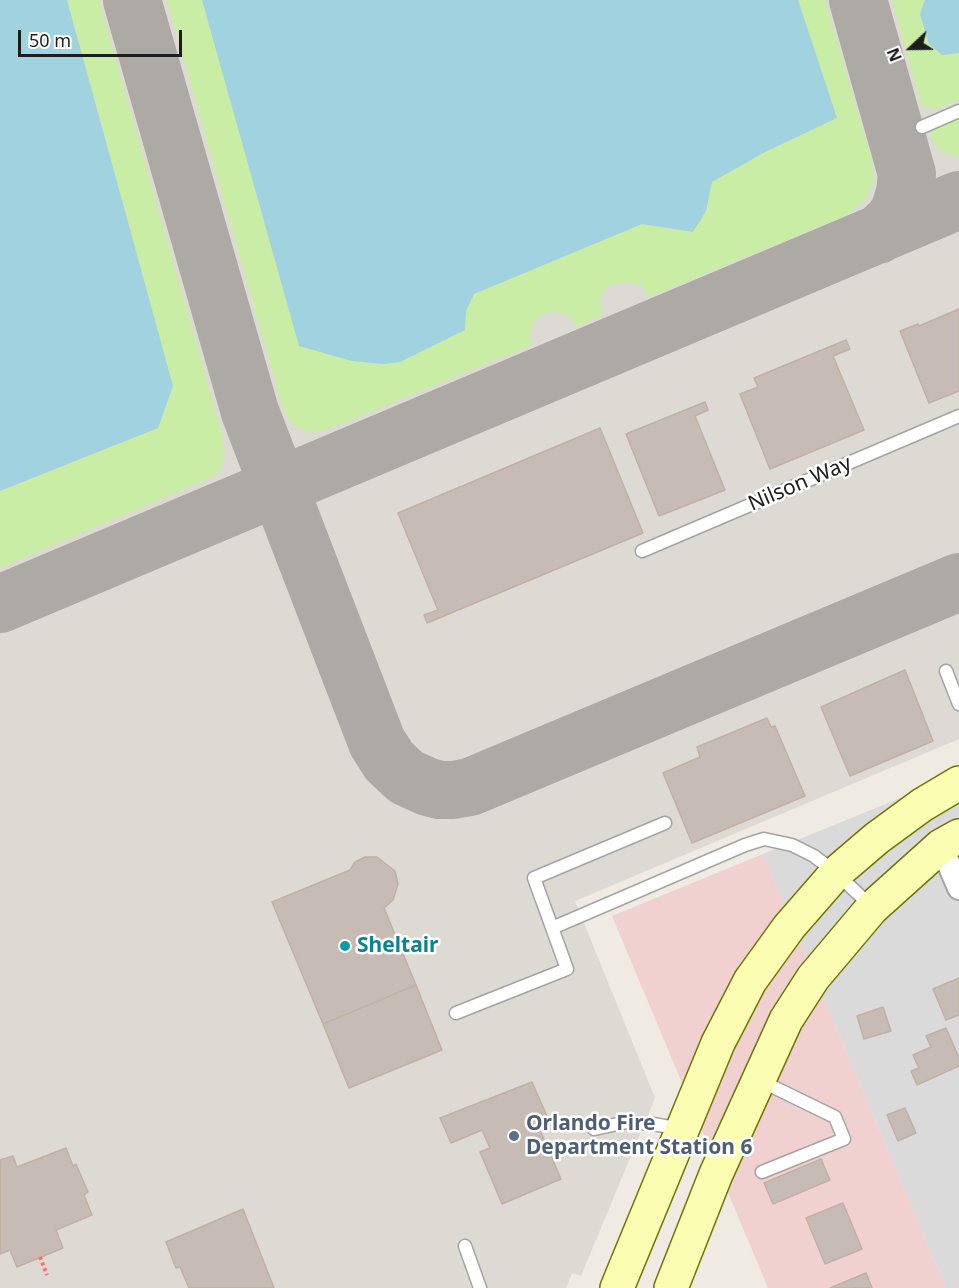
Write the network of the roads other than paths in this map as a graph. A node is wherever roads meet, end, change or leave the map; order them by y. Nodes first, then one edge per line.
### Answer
1 (959, 111) edge
2 (922, 127) dead end
3 (959, 416) edge
4 (642, 551) dead end
5 (946, 671) dead end
6 (959, 704) edge
7 (959, 783) edge
8 (665, 823) dead end
9 (950, 841) edge
10 (836, 873) junction
11 (959, 888) edge
12 (873, 908) junction
13 (552, 928) junction
14 (456, 1013) dead end
15 (758, 1080) junction
16 (682, 1129) junction
17 (594, 1130) dead end
18 (762, 1172) dead end
19 (465, 1246) dead end
20 (480, 1288) edge
21 (617, 1288) edge
22 (671, 1288) edge

1 - 2 lane
3 - 4 lane, Nilson Way
5 - 6 lane
7 - 10 main road
8 - 13 lane
9 - 11 street
9 - 12 main road
10 - 12 lane
10 - 13 lane
10 - 16 main road
12 - 15 main road
13 - 14 lane
15 - 18 lane
15 - 22 main road
16 - 17 lane
16 - 21 main road
19 - 20 lane

